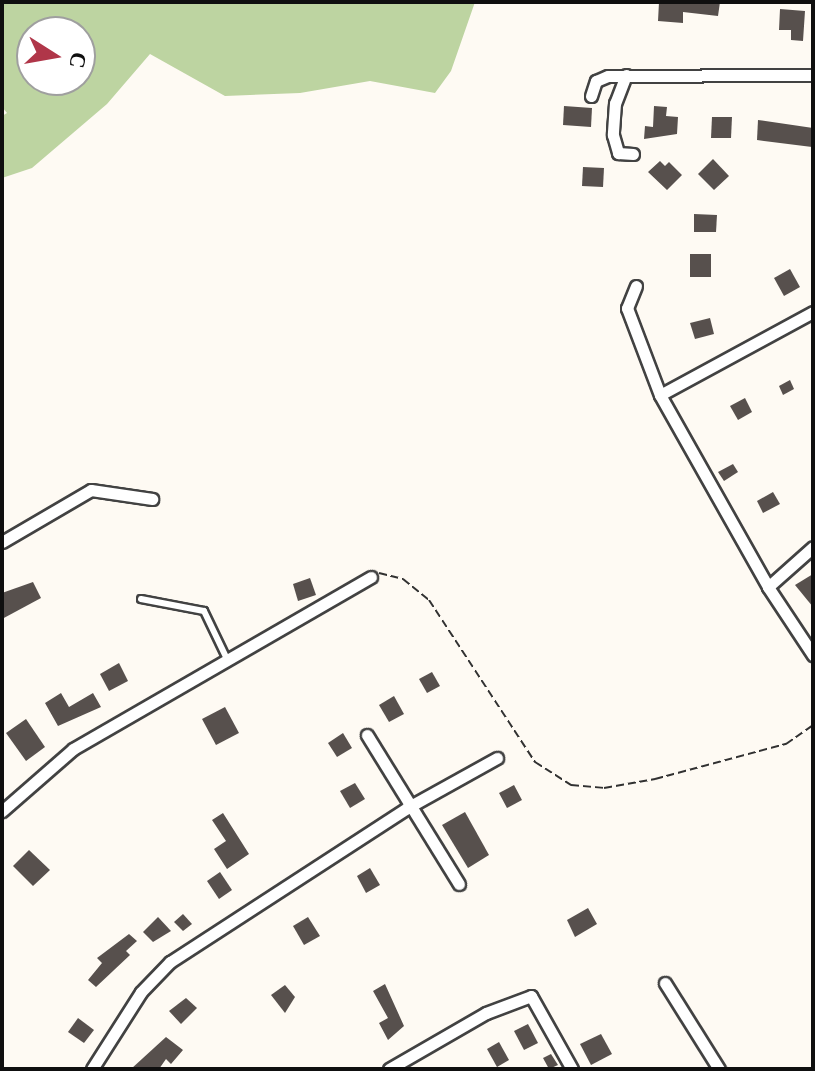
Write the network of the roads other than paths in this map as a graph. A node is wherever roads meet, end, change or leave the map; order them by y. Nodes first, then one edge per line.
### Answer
1 (626, 75) junction
2 (813, 75) edge
3 (591, 96) dead end
4 (633, 154) dead end
5 (636, 286) dead end
6 (813, 312) edge
7 (660, 395) junction
8 (152, 499) dead end
9 (2, 542) edge
10 (813, 547) edge
11 (371, 577) road end
12 (768, 587) junction
13 (141, 599) dead end
14 (813, 655) edge
15 (226, 657) junction
16 (367, 735) dead end
17 (497, 758) dead end
18 (407, 808) junction
19 (2, 811) edge
20 (459, 884) dead end
21 (665, 983) dead end
22 (92, 1069) edge
23 (389, 1069) edge
24 (572, 1069) edge
25 (719, 1069) edge

1 - 2 street
1 - 3 street
1 - 4 street
5 - 7 street
6 - 7 street
7 - 12 street
8 - 9 street
10 - 12 street
11 - 15 street
12 - 14 street
13 - 15 lane
15 - 19 street
16 - 18 street
17 - 18 street
18 - 20 street
18 - 22 street
21 - 25 street
23 - 24 street

